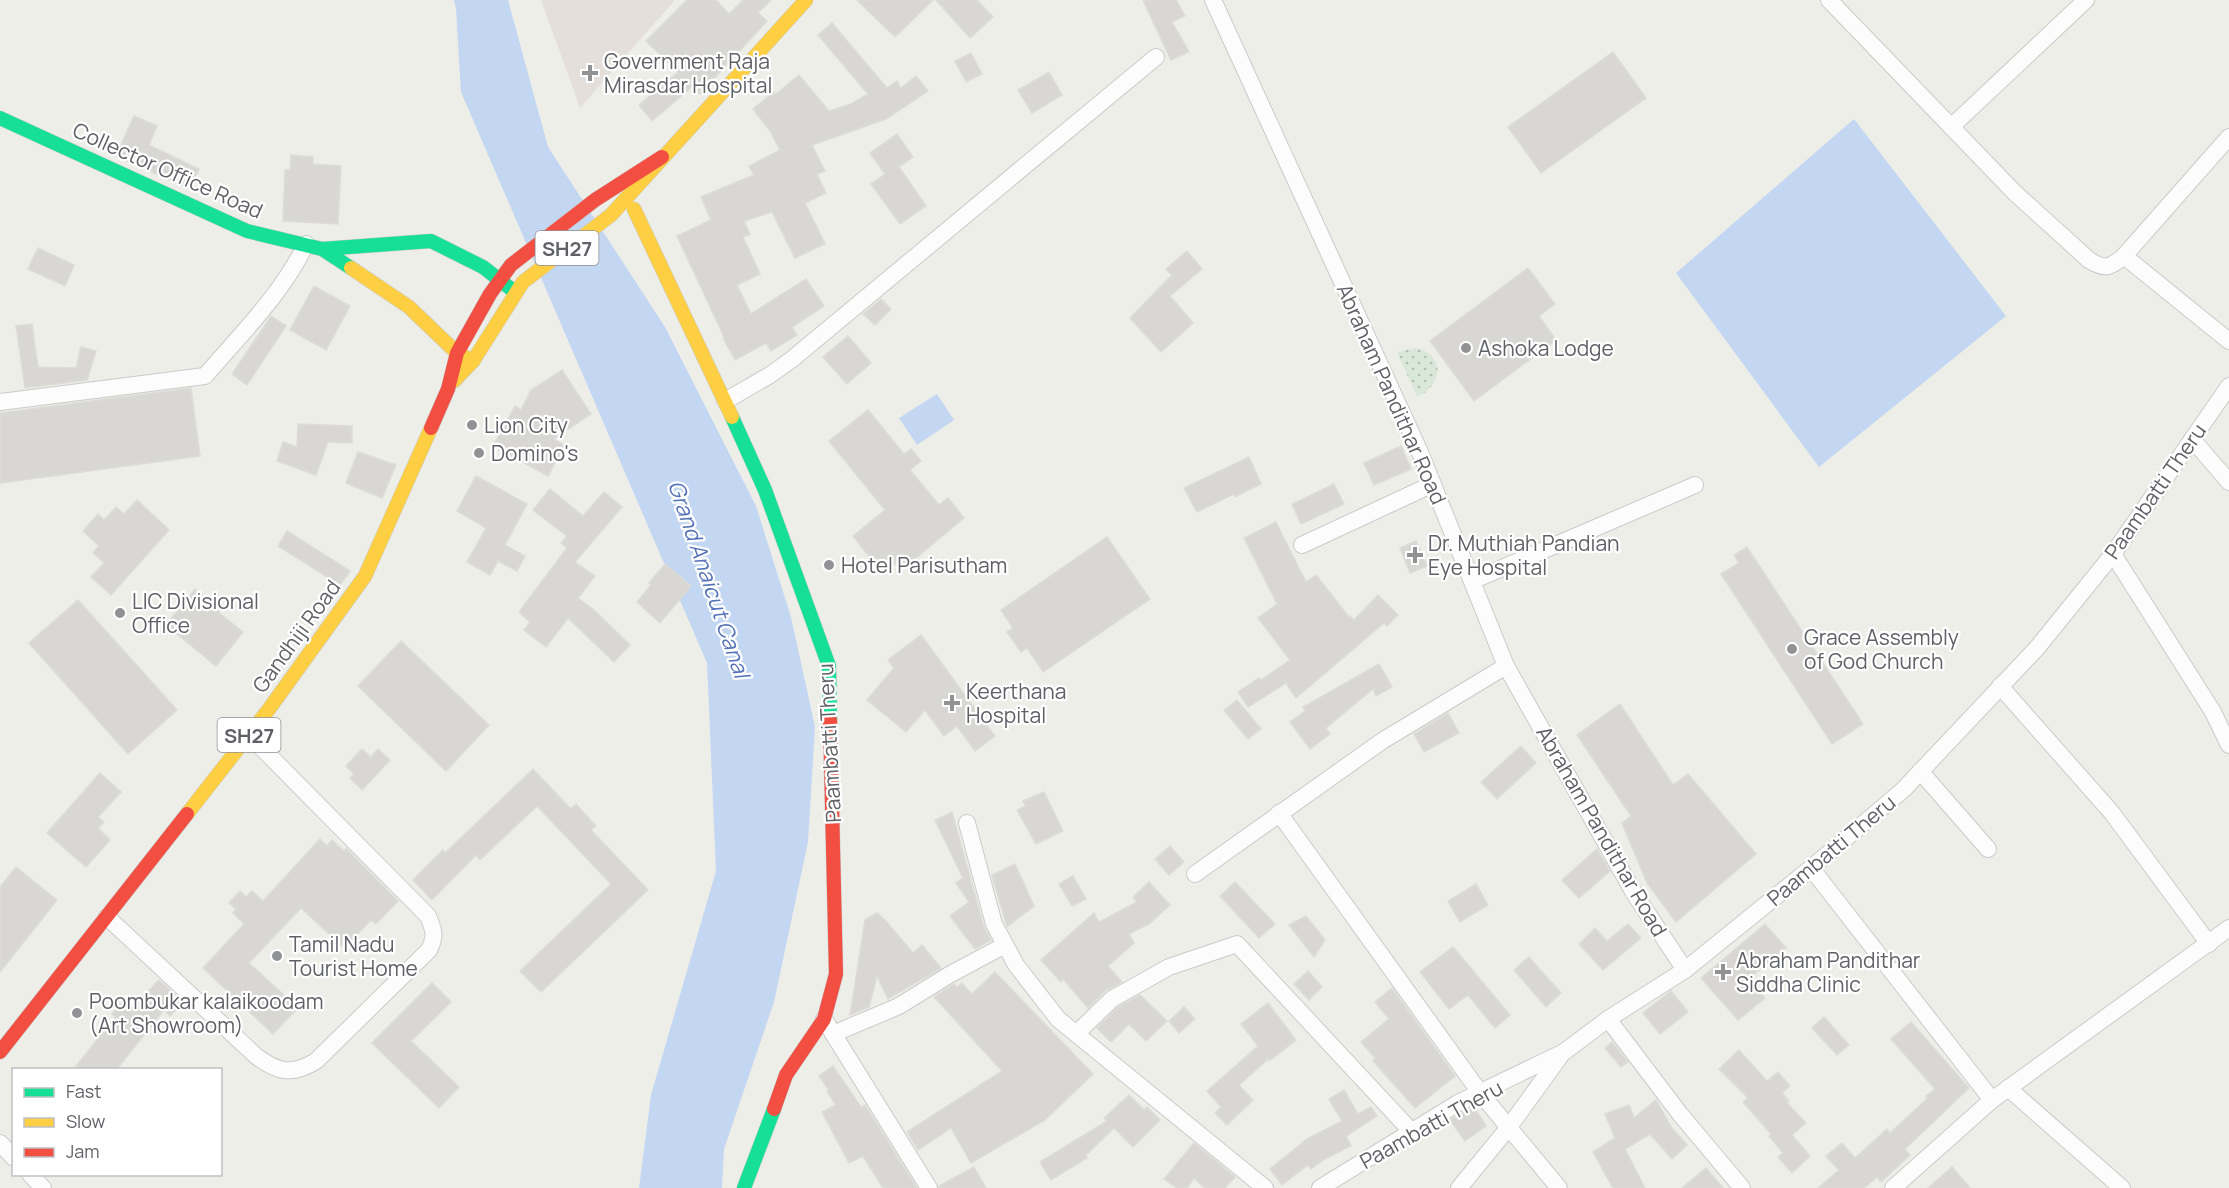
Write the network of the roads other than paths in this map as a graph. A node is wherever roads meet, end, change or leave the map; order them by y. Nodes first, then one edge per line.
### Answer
1 (806, 0) edge
2 (1213, 0) edge
3 (1828, 0) edge
4 (2086, 0) edge
5 (1156, 57) dead end
6 (0, 118) edge
7 (1952, 127) junction
8 (2229, 137) edge
9 (662, 158) junction
10 (634, 209) dead end
11 (314, 246) junction
12 (2124, 256) junction
13 (501, 279) junction
14 (520, 288) junction
15 (2229, 341) edge
16 (457, 353) junction
17 (473, 361) junction
18 (2229, 386) edge
19 (448, 388) junction
20 (725, 400) junction
21 (0, 402) edge
22 (2192, 438) junction
23 (2229, 482) edge
24 (1433, 484) junction
25 (1695, 485) dead end
26 (1302, 545) dead end
27 (2114, 554) junction
28 (1472, 580) junction
29 (1506, 666) junction
30 (2000, 686) junction
31 (249, 735) junction
32 (2229, 745) edge
33 (1920, 771) junction
34 (1279, 813) junction
35 (967, 823) dead end
36 (1988, 849) dead end
37 (1811, 868) junction
38 (1195, 874) dead end
39 (107, 917) junction
40 (2229, 928) edge
41 (2209, 944) junction
42 (1005, 945) junction
43 (1685, 970) junction
44 (824, 1019) junction
45 (1608, 1019) junction
46 (833, 1034) junction
47 (1076, 1034) junction
48 (0, 1052) edge
49 (1564, 1052) junction
50 (2008, 1088) junction
51 (1481, 1094) junction
52 (1992, 1100) junction
53 (1509, 1127) junction
54 (1412, 1132) junction
55 (0, 1143) edge
56 (12, 1156) edge
57 (32, 1176) edge
58 (1461, 1187) edge
59 (43, 1188) edge
60 (744, 1188) edge
61 (929, 1188) edge
62 (1265, 1188) edge
63 (1320, 1188) edge
64 (1559, 1188) edge
65 (1742, 1188) edge
66 (1893, 1188) edge
67 (2122, 1188) edge

1 - 9 main road, Gandhiji Road / SH27
2 - 24 street, Abraham Pandithar Road
3 - 7 street
4 - 7 street
5 - 20 street
6 - 11 main road, Collector Office Road
7 - 12 street
8 - 12 street
9 - 13 main road, Gandhiji Road / SH27
9 - 14 main road, Gandhiji Road / SH27
10 - 20 main road, Paambatti Theru
11 - 13 main road, Collector Office Road
11 - 16 main road, Collector Office Road
11 - 21 street
12 - 15 street
13 - 14 main road, Collector Office Road
13 - 16 main road, Gandhiji Road / SH27
14 - 17 main road, Gandhiji Road / SH27
16 - 17 main road, Collector Office Road
16 - 19 main road, Gandhiji Road / SH27
17 - 19 main road, Gandhiji Road / SH27
18 - 22 street, Paambatti Theru
19 - 31 main road, Gandhiji Road / SH27
20 - 44 main road, Paambatti Theru
22 - 23 street
22 - 27 street, Paambatti Theru
24 - 26 street
24 - 28 street, Abraham Pandithar Road
25 - 28 street
27 - 30 street, Paambatti Theru
27 - 32 street
28 - 29 street, Abraham Pandithar Road
29 - 34 street
29 - 43 street, Abraham Pandithar Road
30 - 33 street, Paambatti Theru
30 - 41 street
31 - 39 main road, Gandhiji Road / SH27
31 - 39 street
33 - 36 street
33 - 37 street, Paambatti Theru
34 - 38 street
34 - 51 street
35 - 42 street
37 - 43 street, Paambatti Theru
37 - 52 street
39 - 48 main road, Gandhiji Road / SH27
40 - 41 street
41 - 50 street
42 - 46 street
42 - 47 street
43 - 45 street, Paambatti Theru
44 - 46 street
44 - 60 main road, Paambatti Theru
45 - 49 street, Paambatti Theru
45 - 65 street
46 - 61 street
47 - 54 street
47 - 62 street
49 - 51 street, Paambatti Theru
49 - 53 street
50 - 52 street
50 - 67 street
51 - 53 street
51 - 54 street, Paambatti Theru
52 - 66 street
53 - 58 street
53 - 64 street
54 - 63 street, Paambatti Theru
55 - 56 street
57 - 59 street

